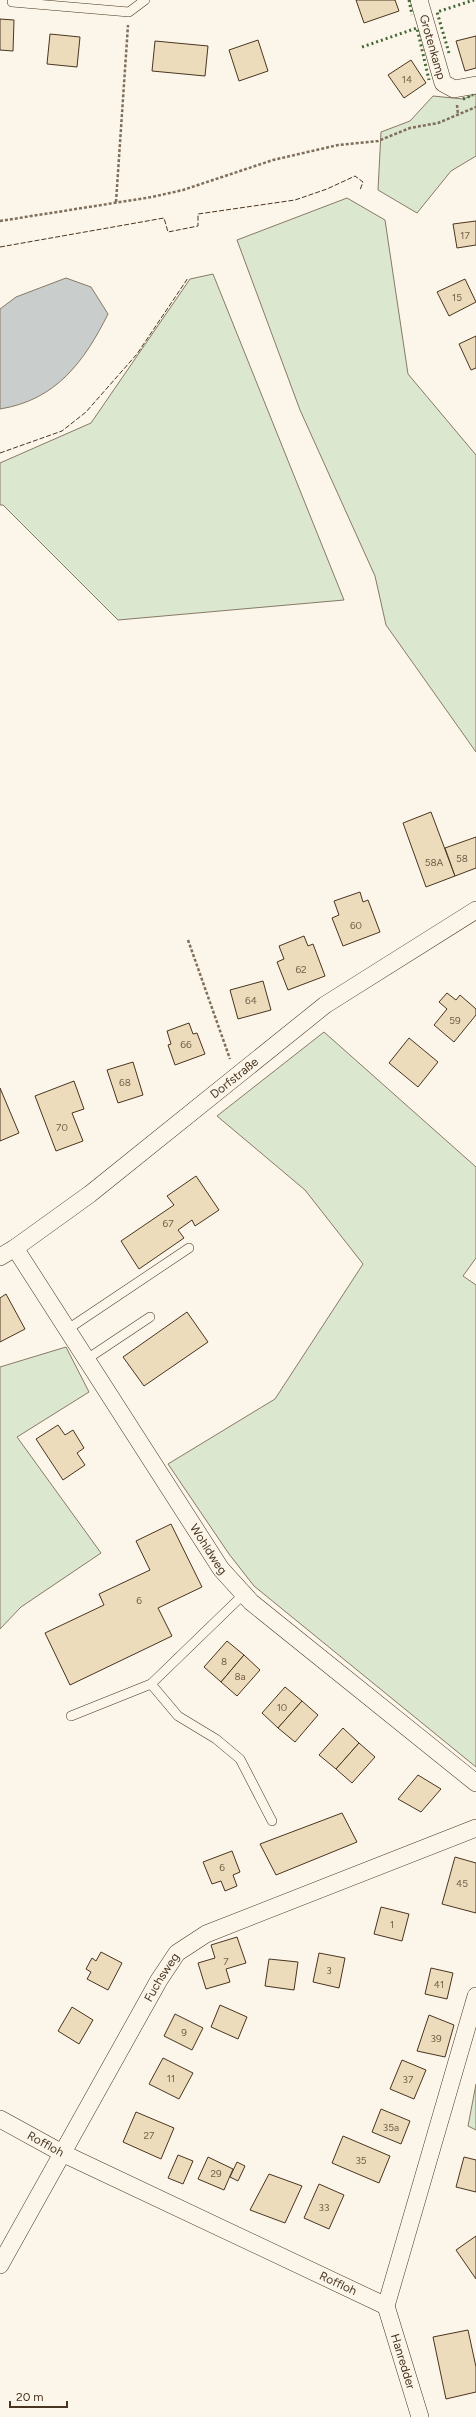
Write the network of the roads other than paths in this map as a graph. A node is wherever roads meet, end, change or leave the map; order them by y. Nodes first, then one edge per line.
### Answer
1 (145, 0) edge
2 (419, 0) edge
3 (12, 2) dead end
4 (476, 86) edge
5 (476, 910) edge
6 (16, 1248) junction
7 (189, 1248) dead end
8 (0, 1257) edge
9 (150, 1317) dead end
10 (68, 1329) junction
11 (88, 1359) junction
12 (244, 1594) junction
13 (151, 1684) junction
14 (71, 1716) dead end
15 (476, 1783) edge
16 (272, 1821) dead end
17 (476, 1828) edge
18 (476, 1996) edge
19 (0, 2119) edge
20 (62, 2153) junction
21 (0, 2265) edge
22 (386, 2306) junction
23 (420, 2417) edge

1 - 3 lane
2 - 4 street, Grotenkamp
5 - 6 street, Dorfstraße
6 - 8 street, Dorfstraße
6 - 10 street, Wohldweg
7 - 10 lane
9 - 11 lane
10 - 11 street, Wohldweg
11 - 12 street, Wohldweg
12 - 13 lane
12 - 15 street, Wohldweg
13 - 14 lane
13 - 16 lane
17 - 20 street, Fuchsweg
18 - 22 street
19 - 20 street, Roffloh
20 - 21 street, Fuchsweg
20 - 22 street, Roffloh
22 - 23 street, Hanredder

